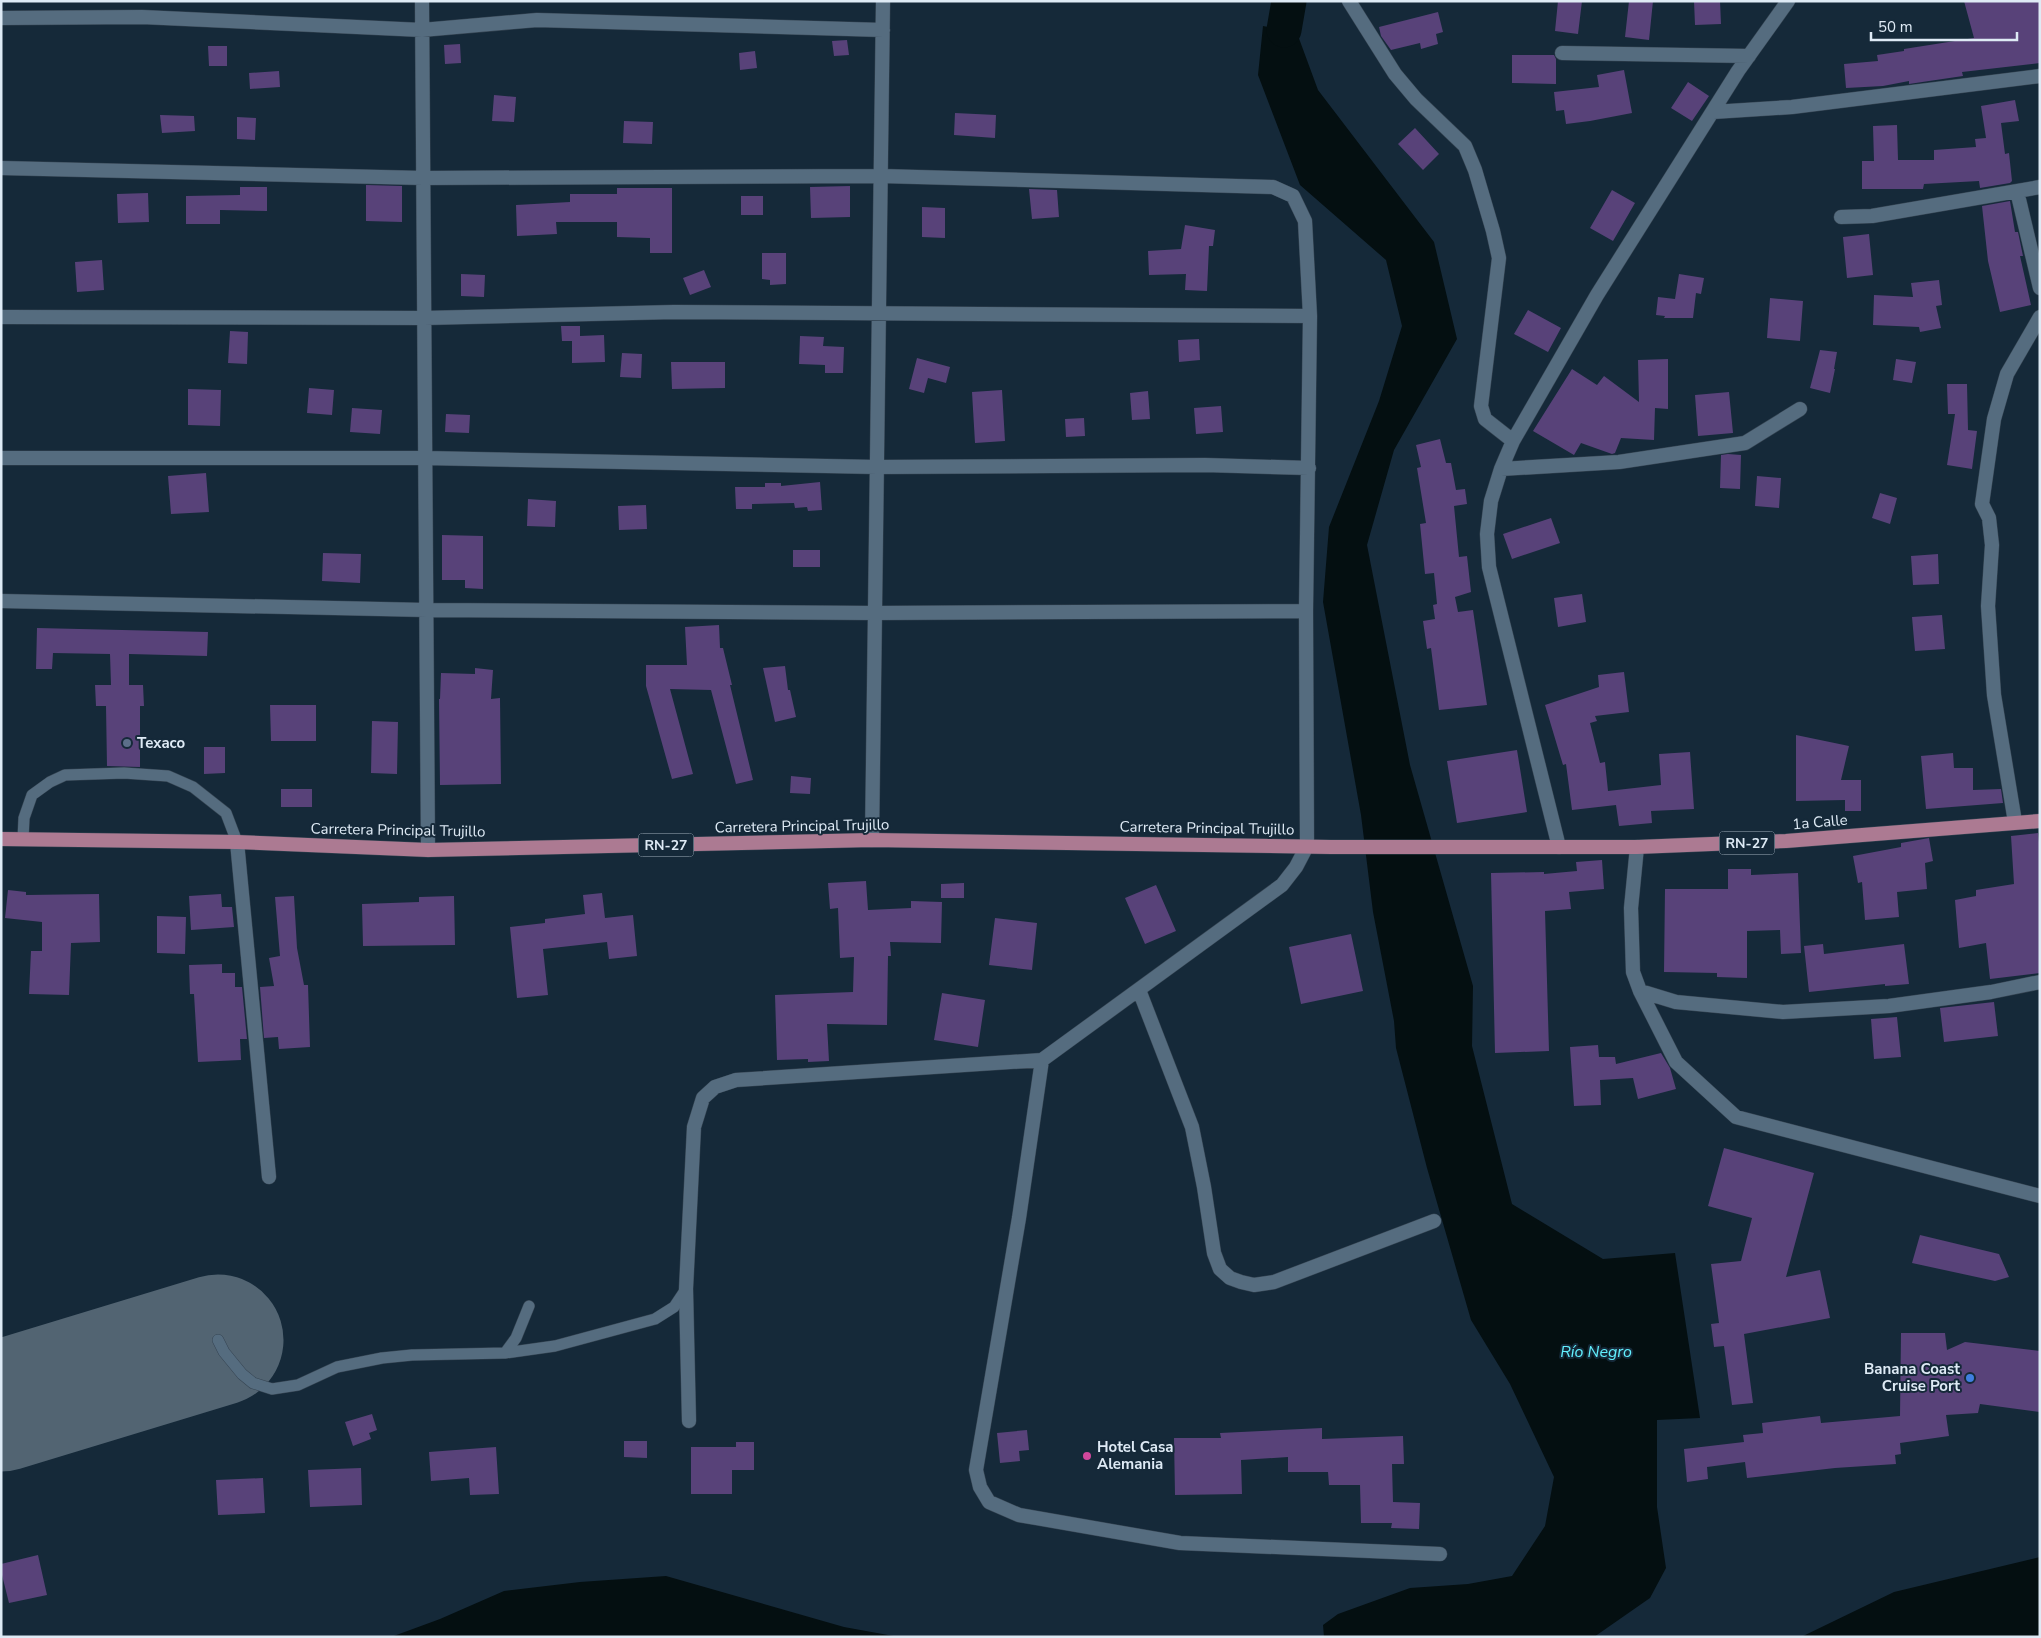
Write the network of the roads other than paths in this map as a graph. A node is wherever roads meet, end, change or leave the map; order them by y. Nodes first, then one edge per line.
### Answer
1 (422, 1) edge
2 (883, 1) edge
3 (1348, 1) edge
4 (1788, 1) edge
5 (1, 18) edge
6 (422, 30) junction
7 (883, 30) junction
8 (1562, 53) dead end
9 (1749, 56) junction
10 (2040, 76) edge
11 (1713, 112) junction
12 (1, 168) edge
13 (880, 176) junction
14 (423, 178) junction
15 (2040, 187) edge
16 (2017, 191) junction
17 (1841, 217) dead end
18 (2037, 262) edge
19 (2040, 288) edge
20 (879, 313) junction
21 (1310, 316) junction
22 (1, 317) edge
23 (2040, 317) edge
24 (424, 318) junction
25 (1800, 409) dead end
26 (1513, 441) junction
27 (1, 458) edge
28 (425, 458) junction
29 (877, 466) junction
30 (1310, 468) junction
31 (1500, 469) junction
32 (1, 601) edge
33 (426, 610) junction
34 (1306, 611) junction
35 (875, 613) junction
36 (2040, 821) edge
37 (2015, 822) junction
38 (1, 839) edge
39 (22, 839) junction
40 (872, 840) junction
41 (237, 842) junction
42 (1307, 846) junction
43 (1453, 846) joint
44 (1559, 847) junction
45 (1637, 848) junction
46 (428, 850) junction
47 (2040, 982) edge
48 (1139, 990) junction
49 (1640, 991) junction
50 (1042, 1060) junction
51 (270, 1177) dead end
52 (2040, 1196) edge
53 (1434, 1220) dead end
54 (686, 1289) junction
55 (529, 1306) dead end
56 (218, 1340) dead end
57 (505, 1353) junction
58 (689, 1421) dead end
59 (1440, 1554) dead end

1 - 6 street
2 - 7 street
3 - 26 street
4 - 9 street
5 - 6 street
6 - 7 street
6 - 14 street
7 - 13 street
8 - 9 street
9 - 11 street
10 - 11 street
11 - 26 street
12 - 14 street
13 - 14 street
13 - 20 street
13 - 21 street
14 - 24 street
15 - 16 street
16 - 17 street
16 - 18 street
18 - 19 street
20 - 21 street
20 - 24 street
20 - 29 street
21 - 30 street
22 - 24 street
23 - 37 street
24 - 28 street
25 - 31 street
26 - 31 street
27 - 28 street
28 - 29 street
28 - 33 street
29 - 30 street
29 - 35 street
30 - 34 street
31 - 44 street
32 - 33 street
33 - 35 street
33 - 46 street
34 - 35 street
34 - 42 street
35 - 40 street
36 - 37 main road, 1a Calle / RN-27
37 - 45 main road, 1a Calle / RN-27
38 - 39 main road, Carretera Principal Trujillo / RN-27
39 - 41 main road, Carretera Principal Trujillo / RN-27
39 - 41 lane
40 - 42 main road, Carretera Principal Trujillo / RN-27
40 - 46 main road, Carretera Principal Trujillo / RN-27
41 - 46 main road, Carretera Principal Trujillo / RN-27
41 - 51 street
42 - 43 main road, Carretera Principal Trujillo / RN-27
42 - 48 street
43 - 44 main road, 1a Calle / RN-27
44 - 45 main road, 1a Calle / RN-27
45 - 49 street
47 - 49 street
48 - 50 street
48 - 53 street
49 - 52 street
50 - 54 street
50 - 59 street
54 - 57 lane
54 - 58 street
55 - 57 lane
56 - 57 lane

